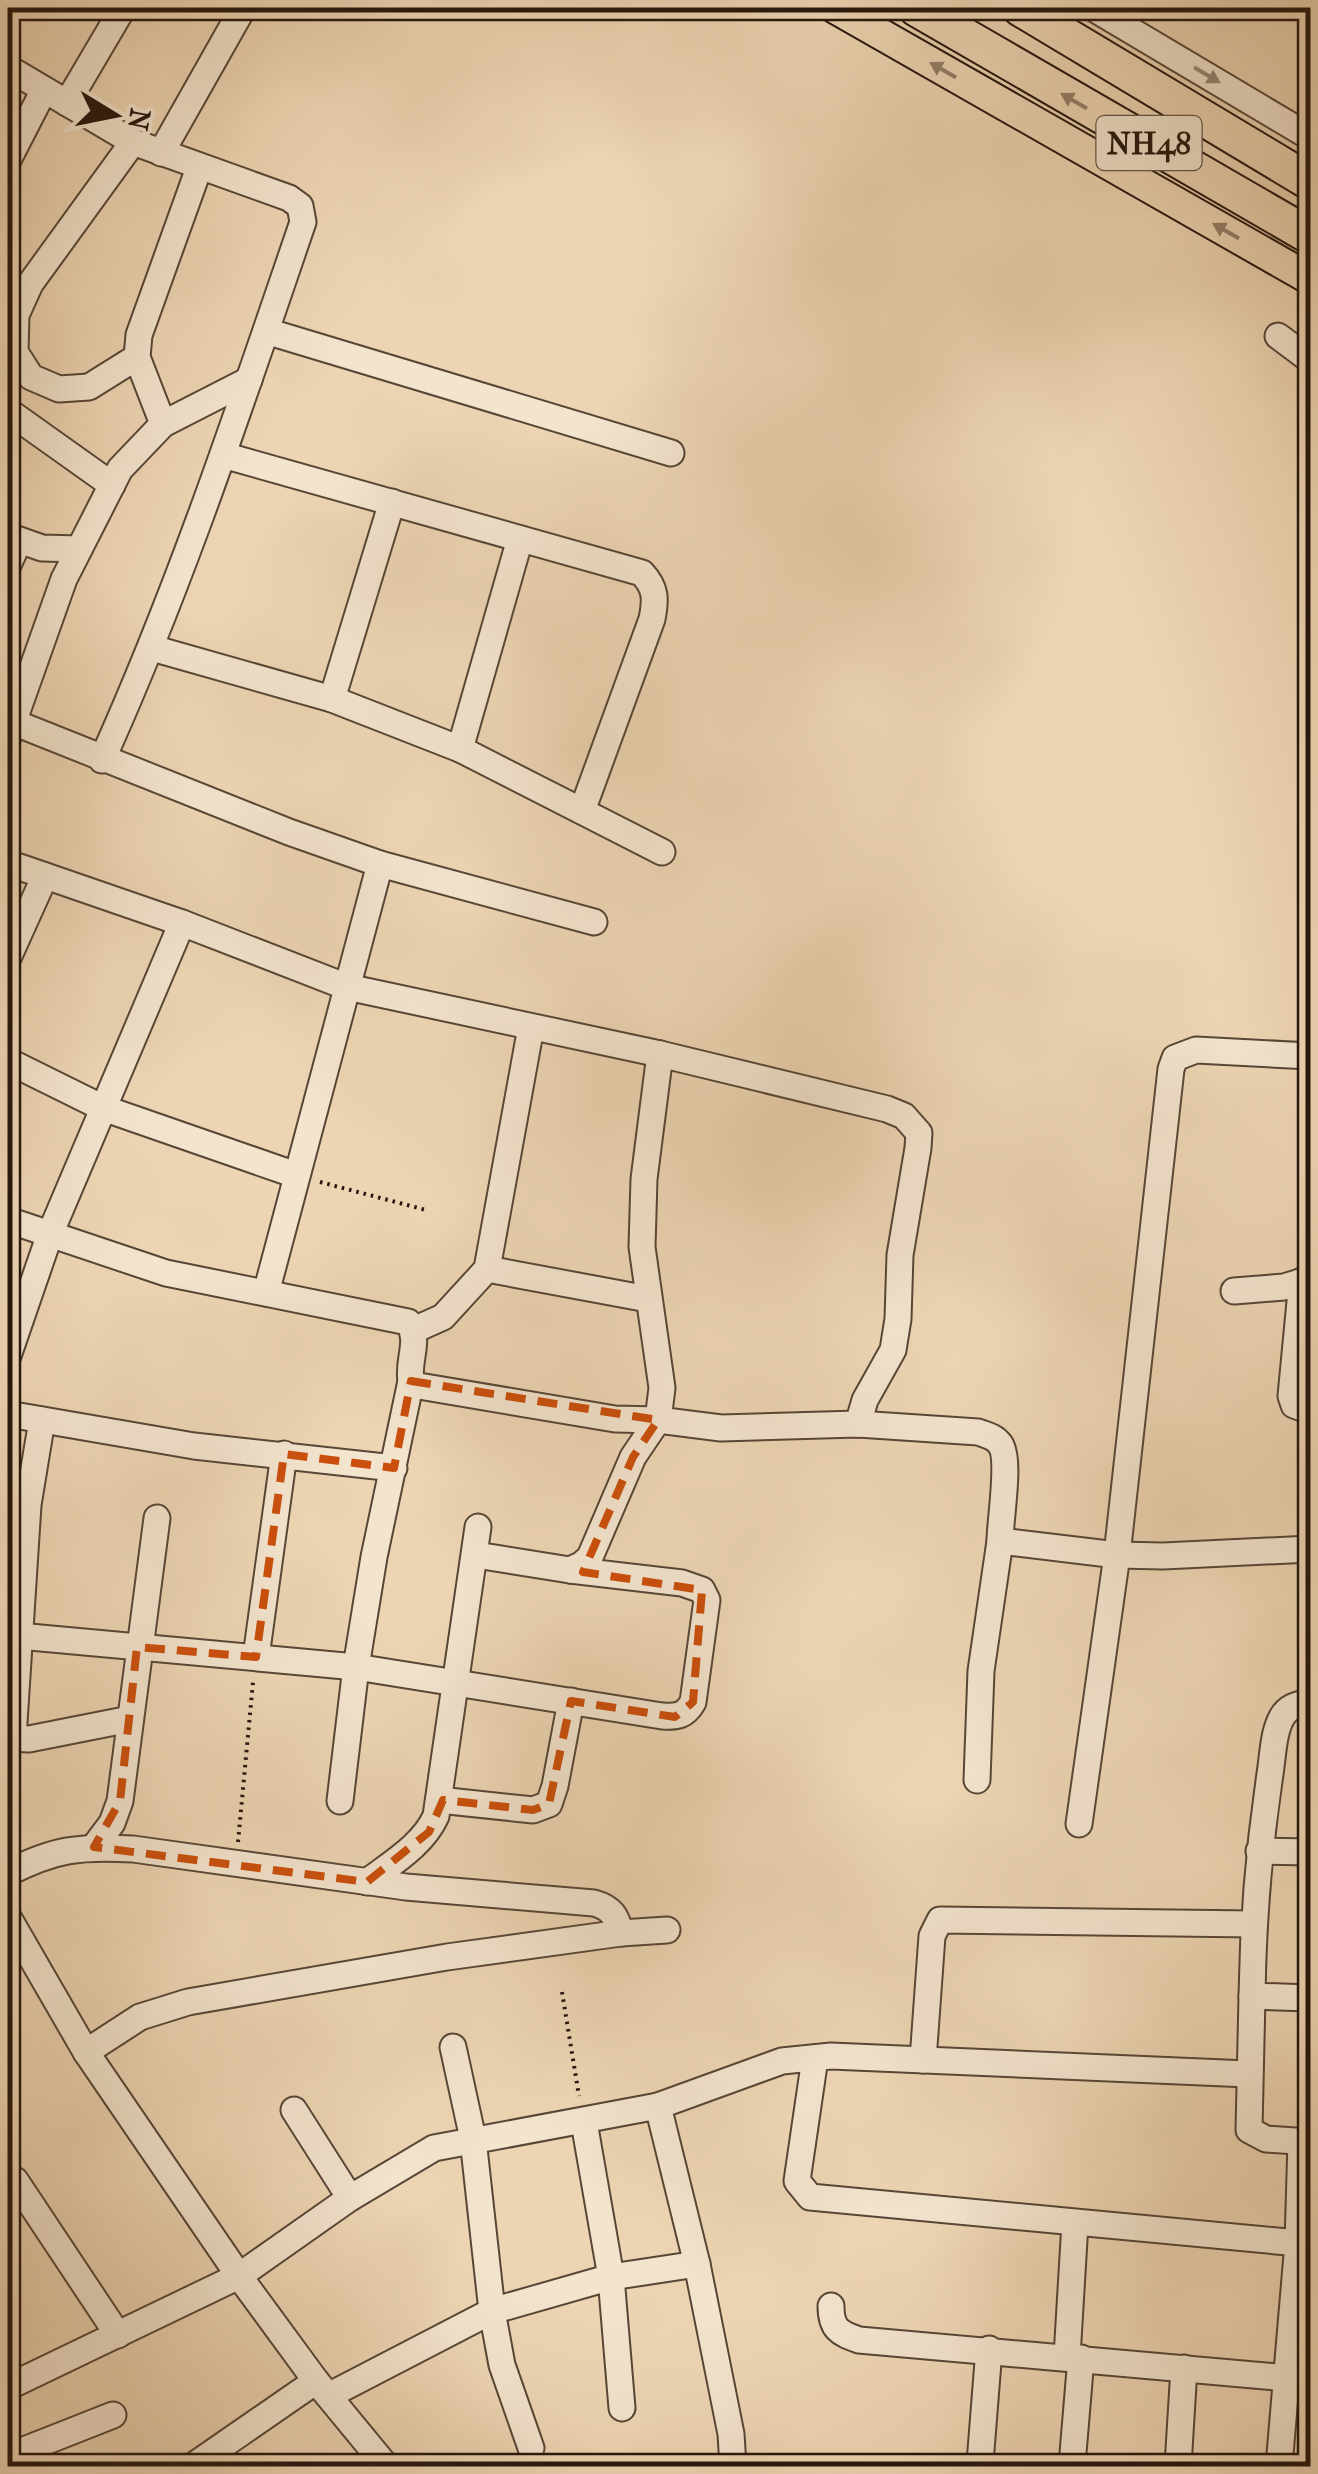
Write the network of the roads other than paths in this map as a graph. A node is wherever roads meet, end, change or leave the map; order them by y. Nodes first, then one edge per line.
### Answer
1 (121, 8) edge
2 (243, 8) edge
3 (834, 8) edge
4 (916, 8) edge
5 (1020, 8) edge
6 (1092, 8) edge
7 (8, 68) edge
8 (56, 96) junction
9 (1310, 137) edge
10 (133, 142) junction
11 (161, 152) junction
12 (8, 160) edge
13 (199, 168) junction
14 (1310, 182) edge
15 (1310, 236) edge
16 (1310, 279) edge
17 (266, 332) junction
18 (1278, 336) dead end
19 (137, 358) junction
20 (1310, 360) edge
21 (249, 380) junction
22 (8, 411) edge
23 (164, 424) junction
24 (672, 453) dead end
25 (224, 455) junction
26 (112, 485) junction
27 (392, 502) junction
28 (13, 538) edge
29 (520, 539) junction
30 (79, 549) junction
31 (8, 565) edge
32 (152, 648) junction
33 (332, 699) junction
34 (10, 727) edge
35 (460, 749) junction
36 (102, 760) junction
37 (582, 811) junction
38 (662, 852) dead end
39 (8, 862) edge
40 (380, 864) junction
41 (45, 876) junction
42 (594, 922) dead end
43 (182, 923) junction
44 (8, 958) edge
45 (348, 987) junction
46 (531, 1027) junction
47 (660, 1054) junction
48 (1310, 1056) edge
49 (8, 1061) edge
50 (103, 1108) junction
51 (296, 1175) junction
52 (8, 1220) edge
53 (50, 1234) junction
54 (487, 1268) junction
55 (1306, 1280) edge
56 (1234, 1290) dead end
57 (266, 1292) junction
58 (648, 1299) junction
59 (414, 1330) junction
60 (8, 1356) edge
61 (411, 1381) junction
62 (1310, 1411) edge
63 (8, 1414) edge
64 (42, 1420) junction
65 (658, 1420) junction
66 (858, 1424) junction
67 (284, 1454) junction
68 (394, 1468) junction
69 (156, 1518) dead end
70 (478, 1527) dead end
71 (1000, 1541) junction
72 (1310, 1549) edge
73 (476, 1555) junction
74 (1116, 1555) junction
75 (570, 1570) junction
76 (12, 1635) edge
77 (138, 1646) junction
78 (256, 1658) junction
79 (356, 1668) junction
80 (454, 1684) junction
81 (571, 1701) junction
82 (1310, 1703) edge
83 (130, 1719) junction
84 (10, 1738) edge
85 (977, 1780) dead end
86 (438, 1800) junction
87 (340, 1801) dead end
88 (1078, 1824) dead end
89 (94, 1847) junction
90 (1258, 1851) junction
91 (1310, 1852) edge
92 (8, 1873) edge
93 (367, 1882) junction
94 (8, 1917) edge
95 (1252, 1924) junction
96 (668, 1930) dead end
97 (622, 1933) junction
98 (1252, 1996) junction
99 (1310, 1998) edge
100 (453, 2048) dead end
101 (86, 2052) junction
102 (815, 2058) junction
103 (923, 2060) junction
104 (1248, 2074) junction
105 (658, 2106) junction
106 (294, 2110) dead end
107 (584, 2122) junction
108 (473, 2139) junction
109 (1306, 2141) edge
110 (8, 2177) edge
111 (350, 2198) junction
112 (1075, 2223) junction
113 (1298, 2243) junction
114 (697, 2264) junction
115 (239, 2276) junction
116 (612, 2278) junction
117 (831, 2306) dead end
118 (492, 2311) junction
119 (118, 2335) junction
120 (989, 2350) junction
121 (1074, 2358) junction
122 (1184, 2368) junction
123 (1288, 2378) junction
124 (8, 2387) edge
125 (323, 2388) junction
126 (622, 2408) dead end
127 (113, 2416) dead end
128 (531, 2448) dead end
129 (1074, 2453) dead end
130 (8, 2456) edge
131 (37, 2456) edge
132 (980, 2463) dead end
133 (193, 2466) edge
134 (386, 2466) edge
135 (734, 2466) edge
136 (1178, 2466) edge
137 (1279, 2466) edge

1 - 8 street
2 - 11 street
16 -> 3 main road
15 -> 4 highway, NH48
5 - 14 highway, NH48
6 -> 9 street
7 - 8 street
8 - 10 street
8 - 12 street
10 - 11 street
10 - 19 street
11 - 13 street
13 - 17 street
13 - 19 street
17 - 21 street
17 - 24 street
18 - 20 street
19 - 23 street
21 - 23 street
21 - 25 street
22 - 26 street
23 - 26 street
25 - 27 street
25 - 32 street
26 - 30 street
27 - 29 street
27 - 33 street
28 - 30 street
28 - 31 street
29 - 35 street
29 - 37 street
30 - 34 street
32 - 33 street
32 - 36 street
33 - 35 street
34 - 36 street
35 - 37 street
36 - 40 street
37 - 38 street
39 - 41 street
40 - 42 street
40 - 45 street
41 - 43 street
41 - 44 street
43 - 45 street
43 - 50 street
45 - 46 street
45 - 51 street
46 - 47 street
46 - 54 street
47 - 58 street
47 - 66 street
48 - 74 street
49 - 50 street
50 - 51 street
50 - 53 street
51 - 57 street
52 - 53 street
53 - 57 street
53 - 60 street
54 - 58 street
54 - 59 street
55 - 56 street
55 - 62 street
57 - 59 street
58 - 65 street
59 - 61 street
61 - 65 street
61 - 68 street
63 - 64 street
64 - 67 street
64 - 76 street
65 - 66 street
65 - 75 street
66 - 71 street
67 - 68 street
67 - 78 street
68 - 79 street
69 - 77 street
70 - 73 street
71 - 74 street
71 - 85 street
72 - 74 street
73 - 75 street
73 - 80 street
74 - 88 street
75 - 81 street
76 - 77 street
76 - 84 street
77 - 78 street
77 - 83 street
78 - 79 street
79 - 80 street
79 - 87 street
80 - 81 street
80 - 86 street
81 - 86 street
82 - 90 street
83 - 84 street
83 - 89 street
86 - 93 street
89 - 92 street
89 - 93 street
90 - 91 street
90 - 95 street
93 - 97 street
94 - 101 street
95 - 98 street
95 - 103 street
96 - 97 street
97 - 101 street
98 - 99 street
98 - 104 street
100 - 108 street
101 - 115 street
102 - 103 street
102 - 105 street
102 - 112 street
103 - 104 street
104 - 109 street
105 - 107 street
105 - 114 street
106 - 111 street
107 - 108 street
107 - 116 street
108 - 111 street
108 - 118 street
109 - 113 street
110 - 119 street
111 - 115 street
112 - 113 street
112 - 121 street
113 - 123 street
114 - 116 street
114 - 135 street
115 - 119 street
115 - 125 street
116 - 118 street
116 - 126 street
117 - 120 street
118 - 125 street
118 - 128 street
119 - 124 street
120 - 121 street
120 - 132 street
121 - 122 street
121 - 129 street
122 - 123 street
122 - 136 street
123 - 137 street
125 - 133 street
125 - 134 street
127 - 131 street
130 - 131 street

